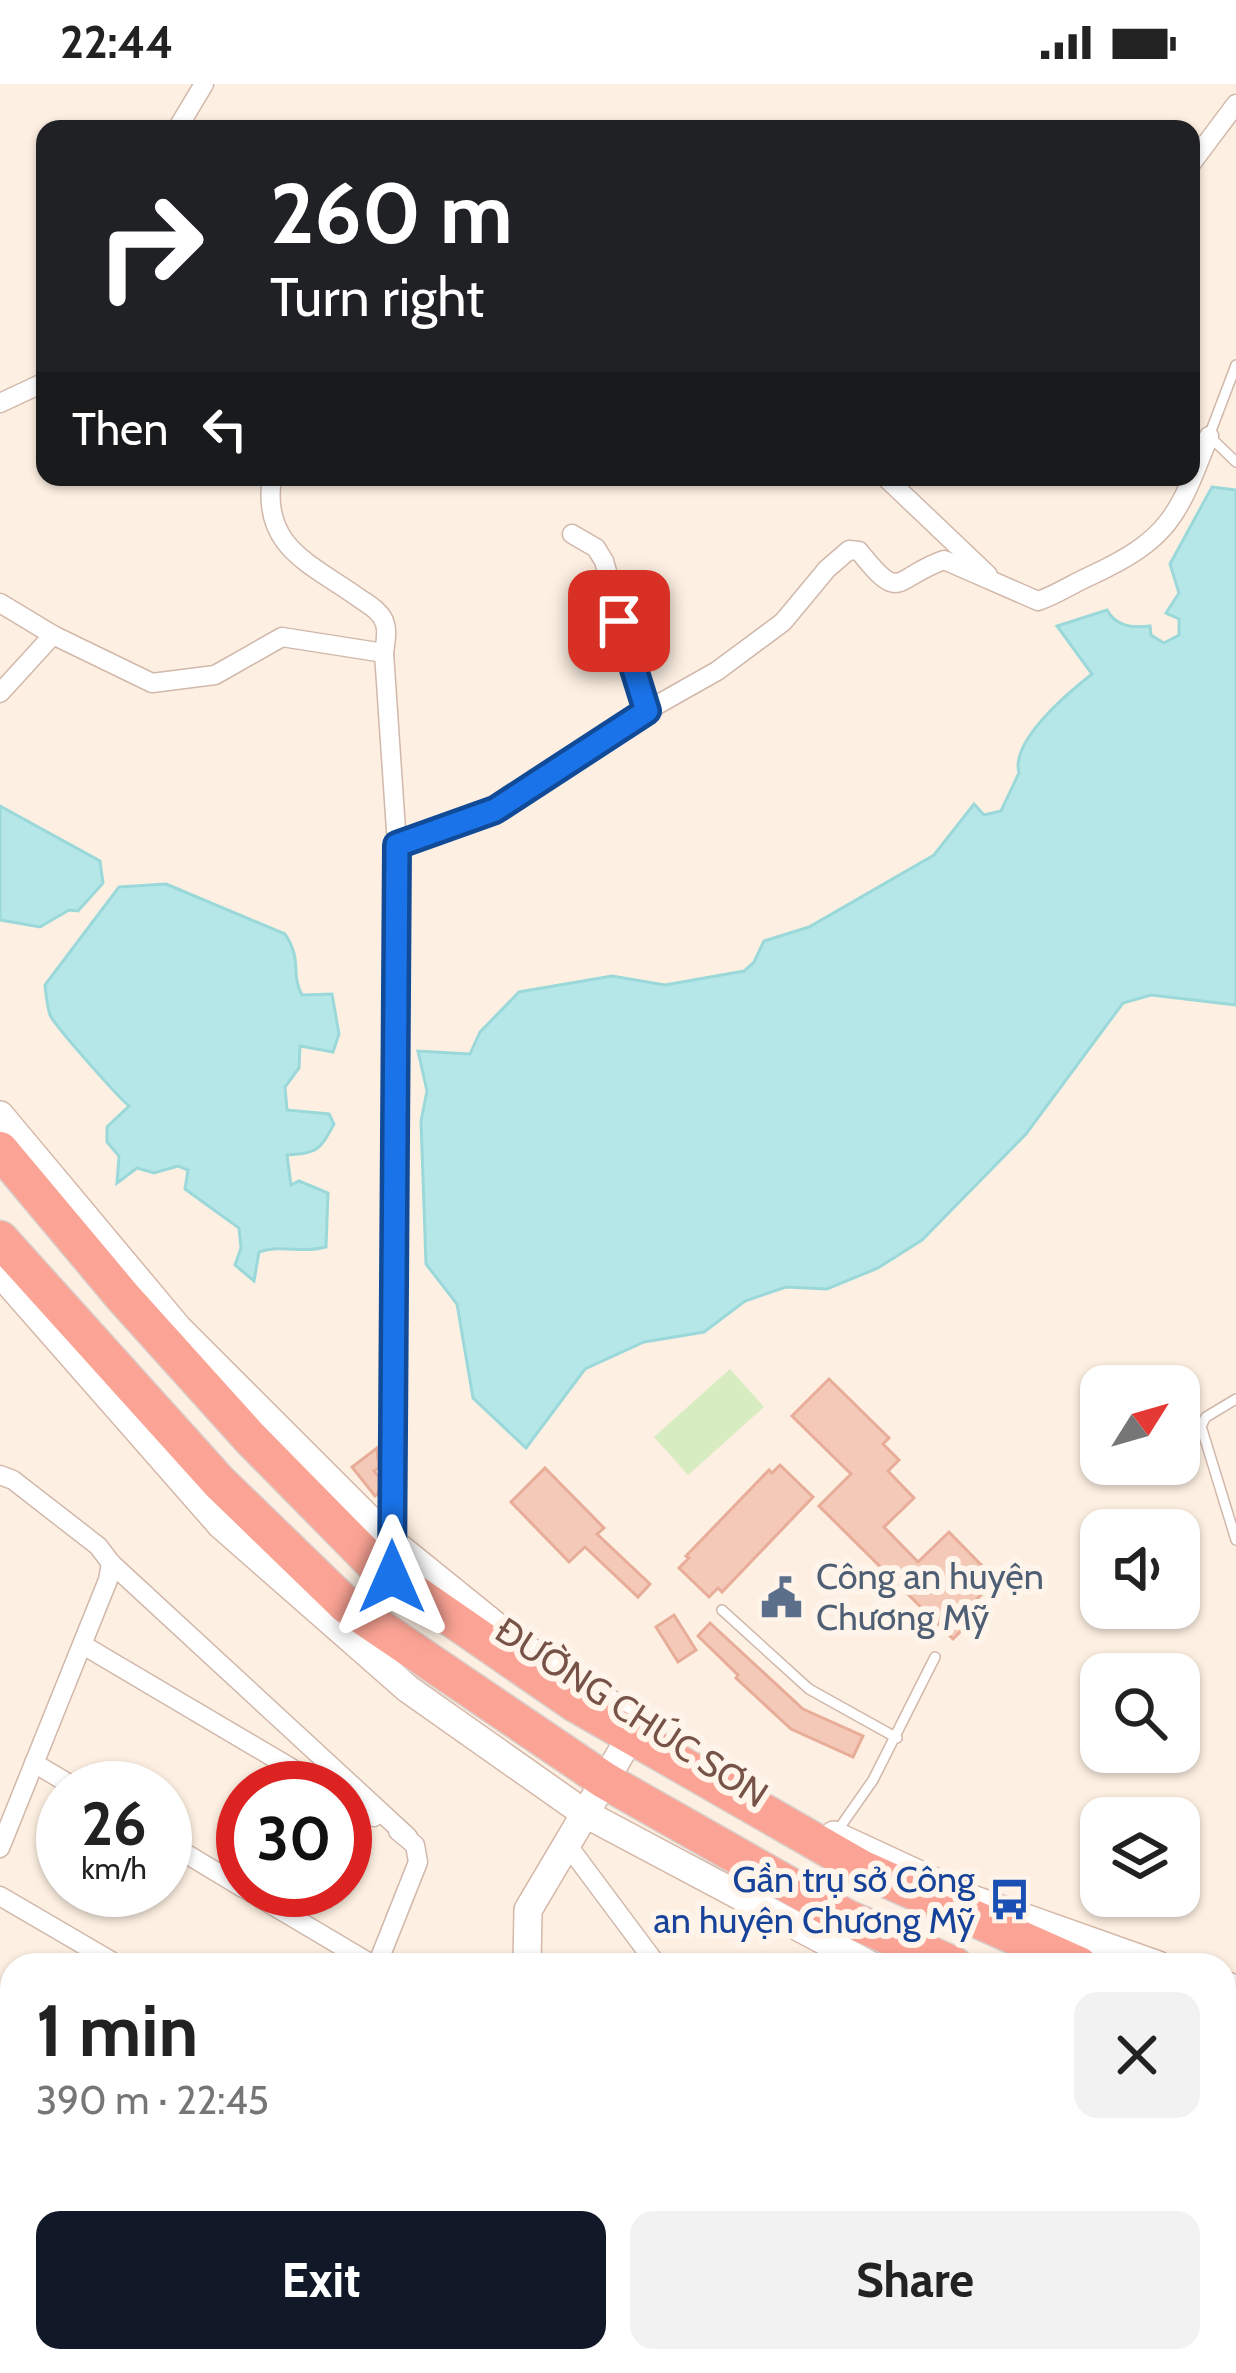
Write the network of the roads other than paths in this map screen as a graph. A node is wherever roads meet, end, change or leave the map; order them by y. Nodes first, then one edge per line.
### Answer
1 (204, 84) edge
2 (1236, 104) edge
3 (182, 120) edge
4 (1200, 152) edge
5 (1236, 365) edge
6 (36, 386) edge
7 (0, 403) edge
8 (1209, 436) junction
9 (1200, 456) edge
10 (1236, 462) edge
11 (271, 486) edge
12 (895, 486) edge
13 (1187, 486) edge
14 (572, 534) dead end
15 (1000, 586) junction
16 (0, 603) edge
17 (53, 635) junction
18 (384, 653) junction
19 (0, 693) edge
20 (647, 711) junction
21 (397, 845) junction
22 (0, 1115) edge
23 (6, 1152) edge
24 (0, 1239) edge
25 (0, 1273) edge
26 (1236, 1399) edge
27 (0, 1475) edge
28 (1236, 1540) edge
29 (392, 1560) junction
30 (111, 1563) junction
31 (722, 1610) dead end
32 (82, 1645) junction
33 (935, 1657) dead end
34 (631, 1736) junction
35 (897, 1738) junction
36 (279, 1761) edge
37 (34, 1763) joint
38 (604, 1780) junction
39 (584, 1813) junction
40 (372, 1816) edge
41 (408, 1837) junction
42 (830, 1842) junction
43 (566, 1843) junction
44 (0, 1848) edge
45 (0, 1896) edge
46 (293, 1917) edge
47 (97, 1953) edge
48 (354, 1953) edge
49 (380, 1953) edge
50 (527, 1953) edge
51 (648, 1953) edge
52 (847, 1953) edge
53 (927, 1953) edge
54 (1052, 1953) edge
55 (1124, 1953) edge

1 - 3 street
2 - 4 street
5 - 8 lane
6 - 7 street
8 - 9 street
8 - 10 lane
11 - 18 street
12 - 15 street
13 - 15 street
14 - 20 street
15 - 20 street
16 - 17 street
17 - 18 street
17 - 19 street
18 - 21 street
20 - 21 street
21 - 29 street
22 - 23 street, ĐƯỜNG CHÚC SƠN
23 - 29 highway, ĐƯỜNG CHÚC SƠN
24 - 38 highway, ĐƯỜNG CHÚC SƠN
25 - 39 street
26 - 28 lane
27 - 30 street
29 - 34 highway, ĐƯỜNG CHÚC SƠN
29 - 42 street, ĐƯỜNG CHÚC SƠN
30 - 32 street
30 - 41 street
31 - 35 lane
32 - 36 street
32 - 37 street
33 - 35 lane
34 - 38 street
34 - 42 highway, ĐƯỜNG CHÚC SƠN
35 - 42 lane
37 - 44 street
38 - 39 street
38 - 53 highway, ĐƯỜNG CHÚC SƠN
39 - 43 street
39 - 52 street
40 - 41 street
41 - 49 street
42 - 54 highway, ĐƯỜNG CHÚC SƠN
42 - 55 street, ĐƯỜNG CHÚC SƠN
43 - 50 street
43 - 51 street
45 - 47 street
46 - 48 street

